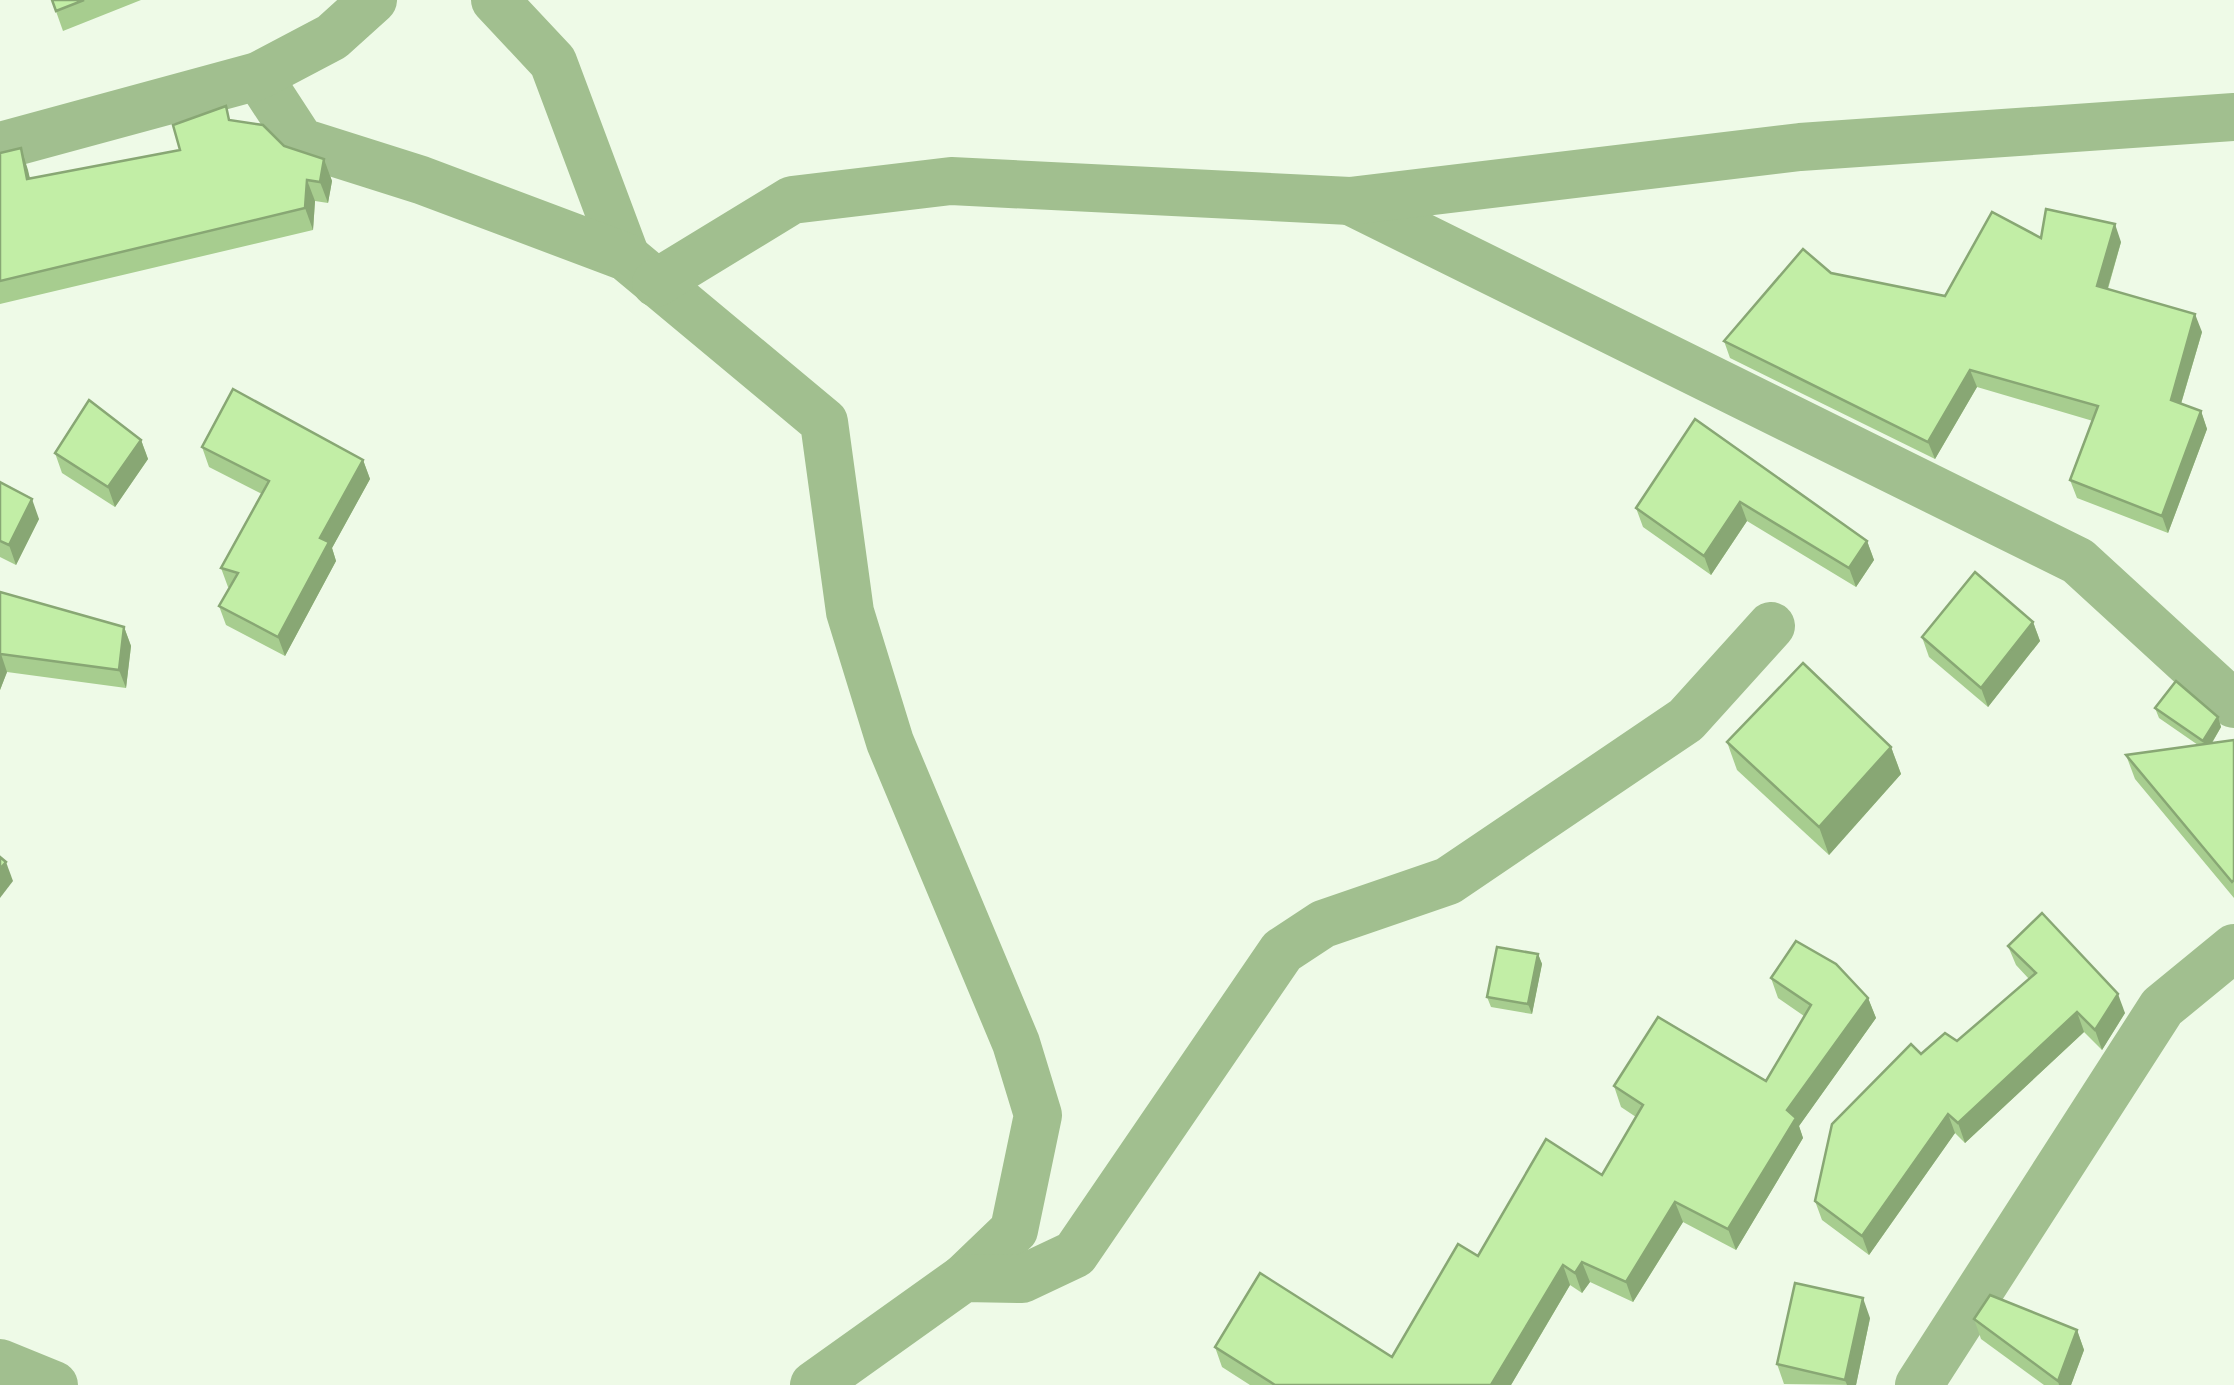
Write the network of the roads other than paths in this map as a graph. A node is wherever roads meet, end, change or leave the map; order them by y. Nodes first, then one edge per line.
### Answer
1 (373, 0) edge
2 (495, 0) edge
3 (258, 76) junction
4 (2234, 118) edge
5 (0, 146) edge
6 (1350, 202) junction
7 (641, 270) junction
8 (1771, 626) dead end
9 (2234, 704) edge
10 (2234, 948) edge
11 (964, 1278) junction
12 (0, 1363) edge
13 (54, 1385) edge
14 (814, 1385) edge
15 (1920, 1385) edge

1 - 3 street
2 - 7 street
3 - 5 street
3 - 7 street
4 - 6 street
6 - 7 street
6 - 9 street
7 - 11 street
8 - 11 street
10 - 15 street
11 - 14 street
12 - 13 street

